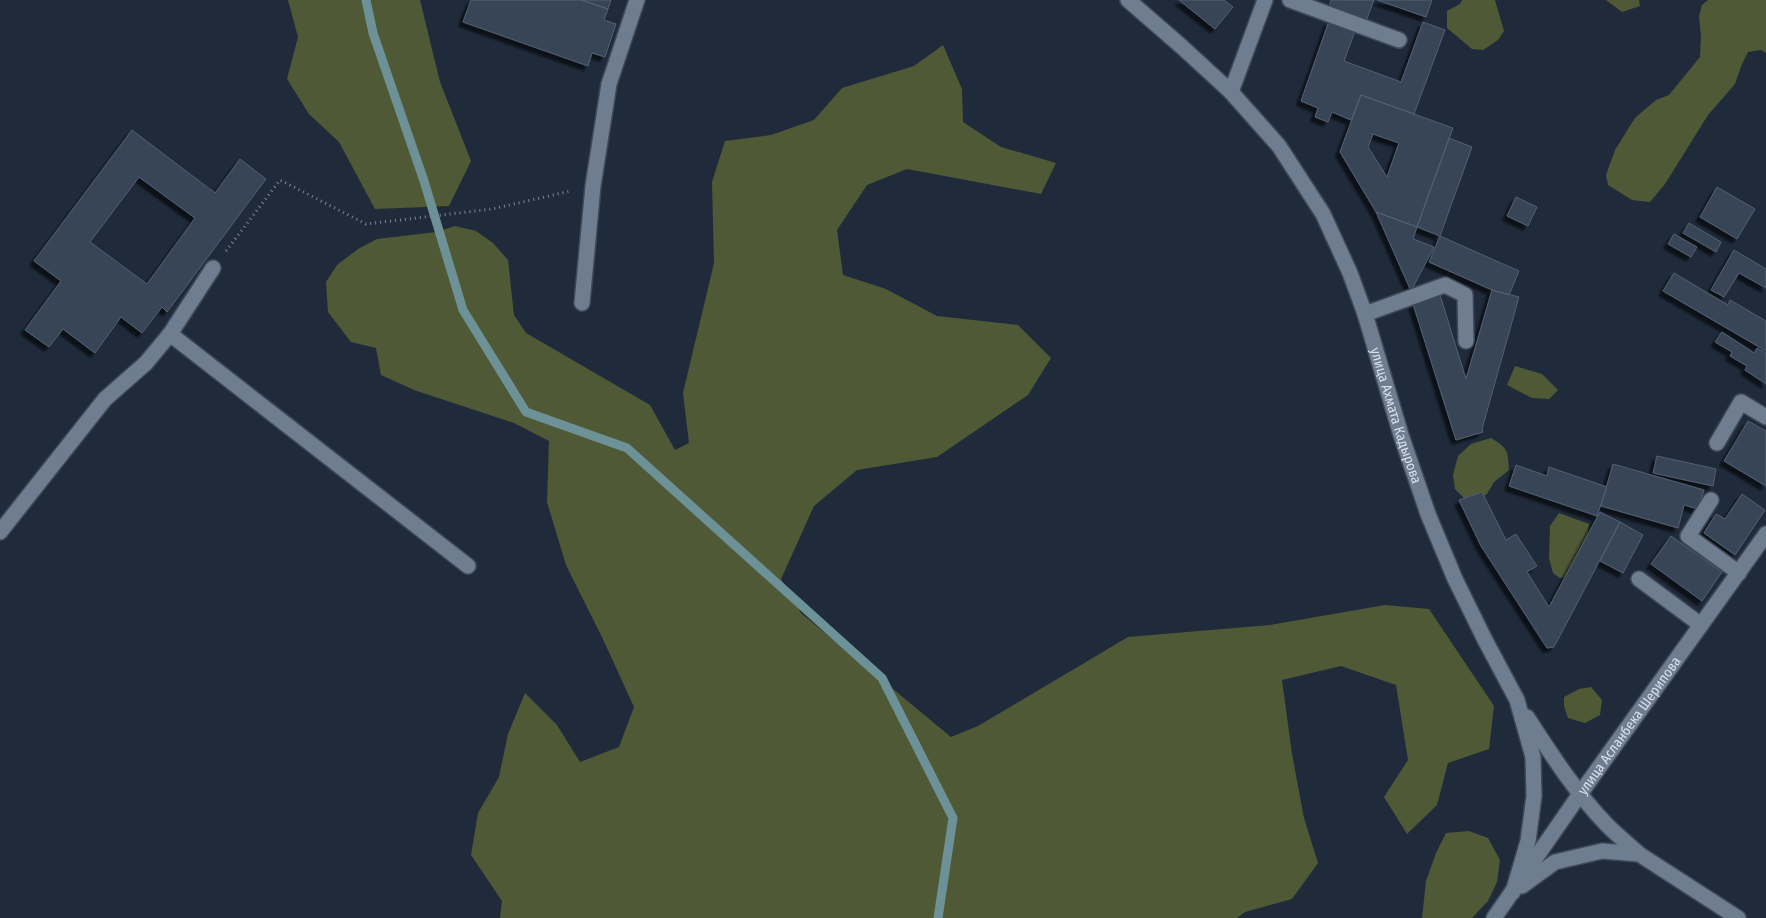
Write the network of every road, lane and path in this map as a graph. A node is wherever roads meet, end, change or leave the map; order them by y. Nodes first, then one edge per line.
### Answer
1 (638, 0) edge
2 (1128, 0) edge
3 (1265, 0) edge
4 (1290, 0) edge
5 (1399, 40) dead end
6 (1230, 92) junction
7 (593, 186) junction
8 (213, 268) joint
9 (582, 302) dead end
10 (1365, 314) junction
11 (170, 334) junction
12 (1466, 340) dead end
13 (1766, 417) edge
14 (1717, 443) dead end
15 (1711, 500) dead end
16 (0, 532) edge
17 (1766, 534) edge
18 (468, 566) dead end
19 (1739, 573) junction
20 (1639, 579) dead end
21 (1701, 625) junction
22 (1517, 700) junction
23 (1580, 794) junction
24 (1639, 854) junction
25 (1512, 892) junction
26 (1494, 918) edge
27 (1738, 918) edge

1 - 7 street
2 - 6 street, улица Ахмата Кадырова
3 - 6 street
4 - 5 street
6 - 10 street, улица Ахмата Кадырова
7 - 8 path
7 - 9 street
8 - 11 street
10 - 12 street
10 - 22 street, улица Ахмата Кадырова
11 - 16 street
11 - 18 street
13 - 14 street
15 - 19 street
17 - 19 street, улица Асланбека Шерипова
19 - 21 street, улица Асланбека Шерипова
20 - 21 street
21 - 23 street, улица Асланбека Шерипова
22 - 23 street
22 - 25 street, улица Ахмата Кадырова
23 - 24 street
23 - 25 street, улица Асланбека Шерипова
24 - 25 street
24 - 27 street
25 - 26 street, улица Асланбека Шерипова

